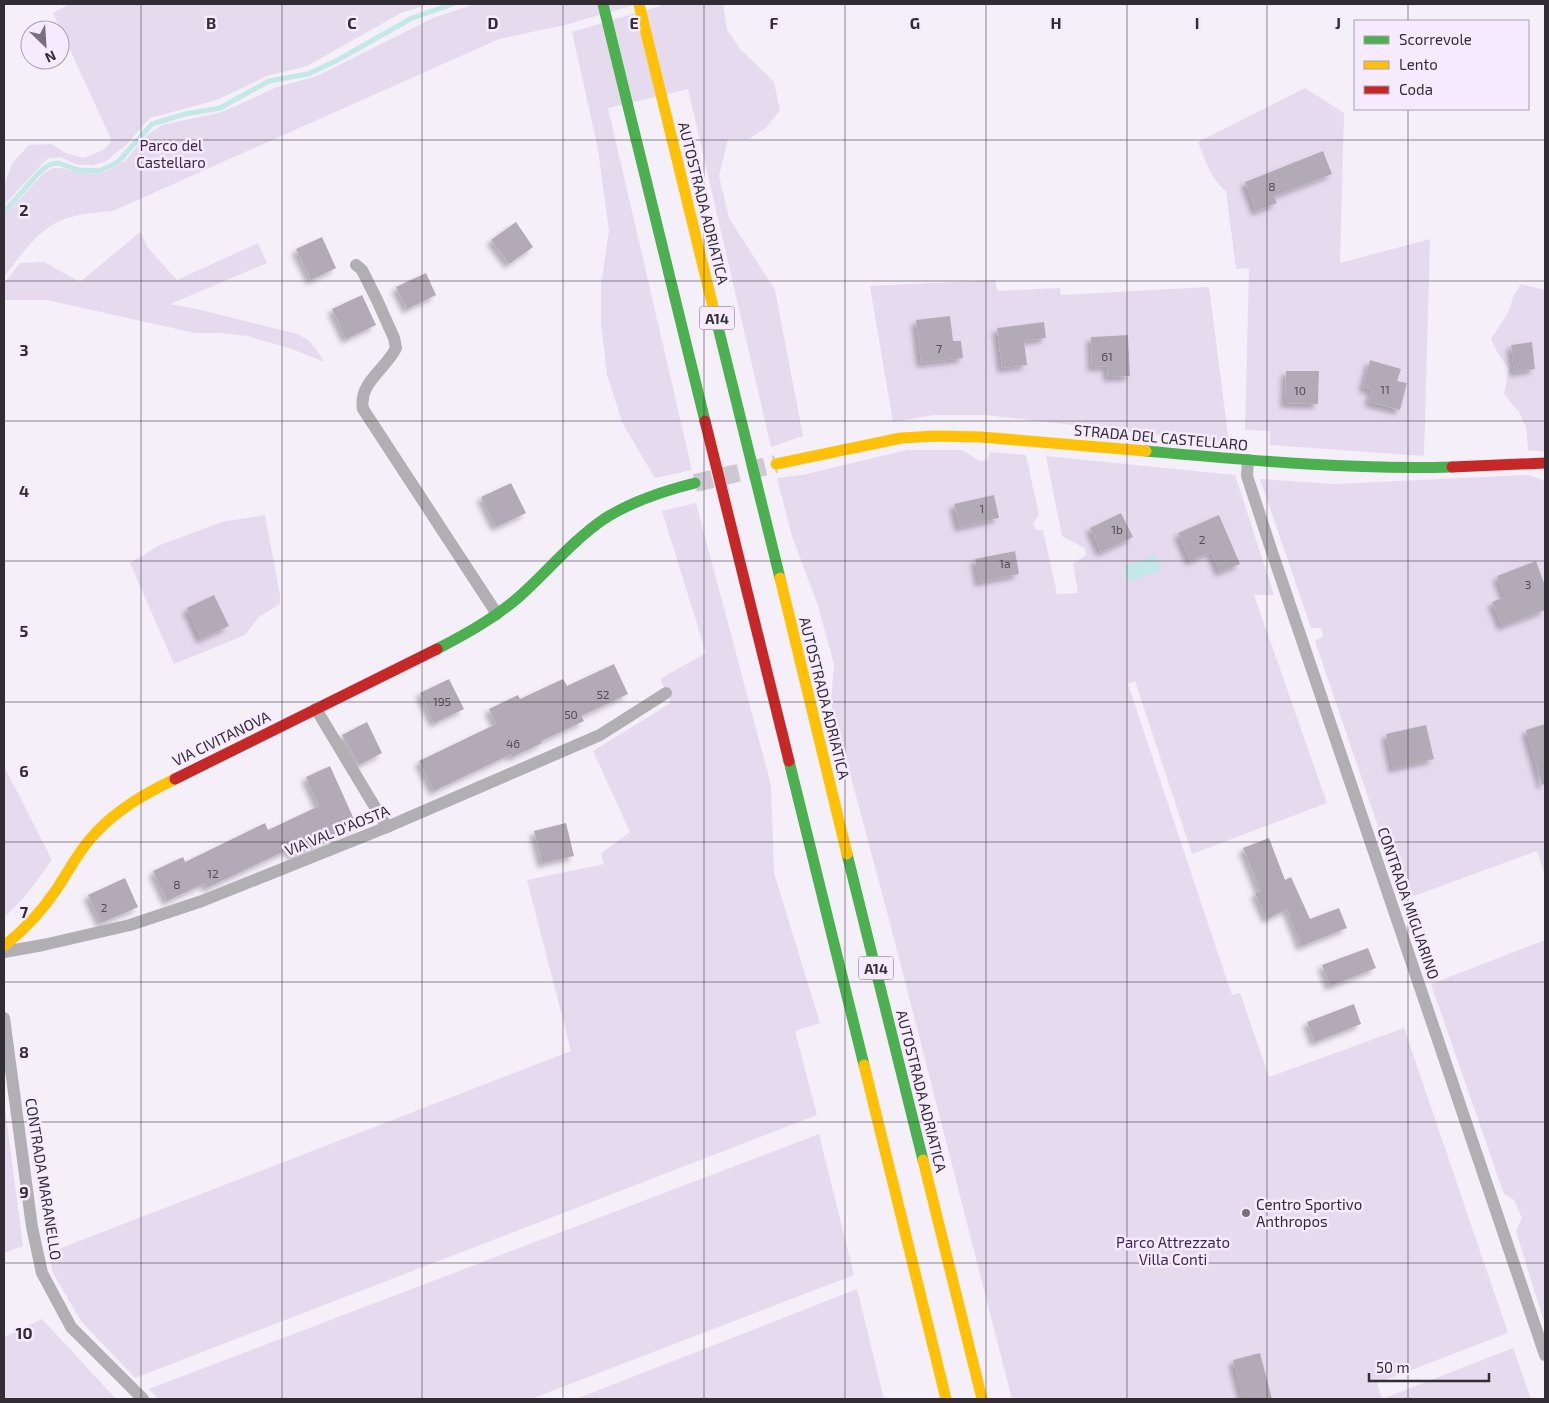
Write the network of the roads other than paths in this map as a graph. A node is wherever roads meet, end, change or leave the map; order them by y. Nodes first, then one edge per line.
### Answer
1 (603, 4) edge
2 (639, 4) edge
3 (356, 265) dead end
4 (1248, 460) junction
5 (1545, 463) edge
6 (776, 464) tunnel mouth
7 (695, 483) tunnel mouth
8 (497, 614) junction
9 (666, 693) dead end
10 (316, 710) junction
11 (387, 827) junction
12 (4, 946) edge
13 (4, 952) edge
14 (4, 1018) edge
15 (1545, 1355) edge
16 (142, 1399) edge
17 (946, 1399) edge
18 (982, 1399) edge

1 - 17 main road, A14
2 - 18 main road, AUTOSTRADA ADRIATICA / A14
3 - 8 street
4 - 5 main road, STRADA DEL CASTELLARO
4 - 6 main road, STRADA DEL CASTELLARO
4 - 15 street, CONTRADA MIGLIARINO
7 - 8 main road, VIA CIVITANOVA
8 - 10 main road, VIA CIVITANOVA
9 - 11 street, VIA VAL D'AOSTA
10 - 11 street
10 - 12 main road, VIA CIVITANOVA
11 - 13 street, VIA VAL D'AOSTA
14 - 16 street, CONTRADA MARANELLO

